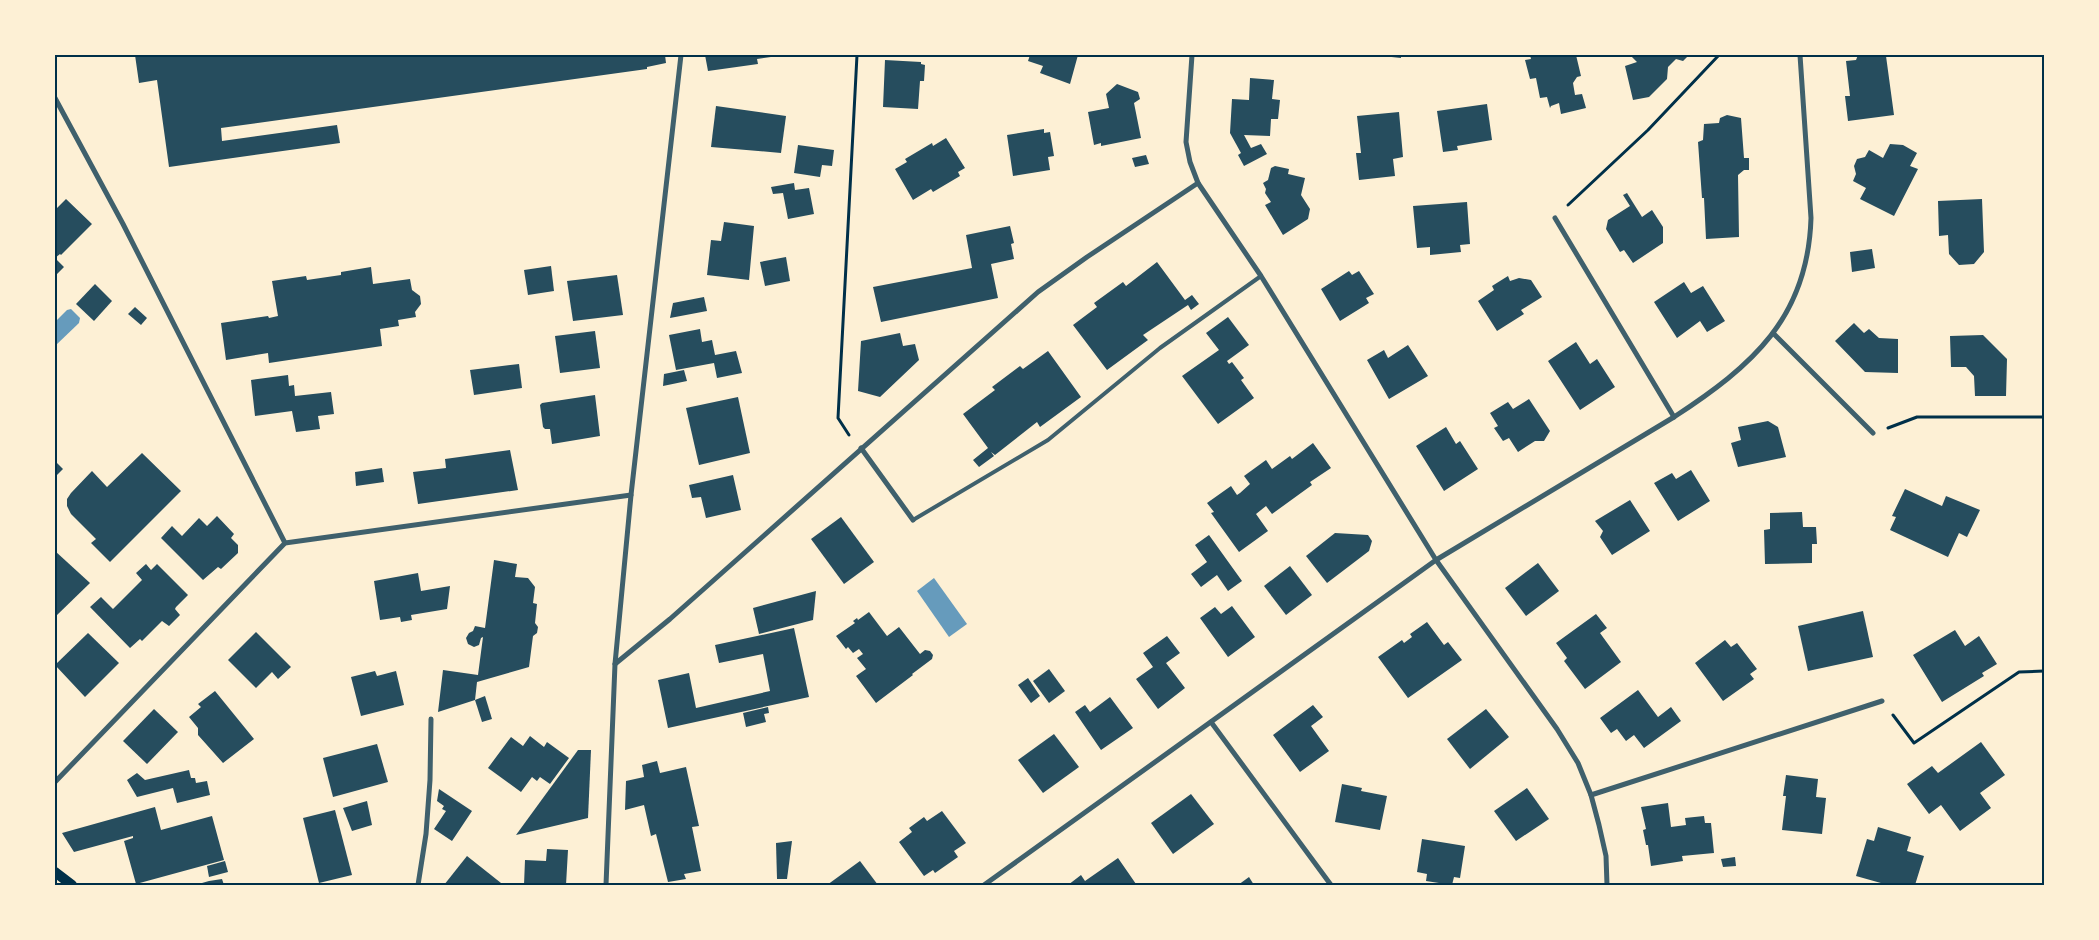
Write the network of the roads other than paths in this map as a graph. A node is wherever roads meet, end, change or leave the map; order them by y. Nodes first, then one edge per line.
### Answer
1 (681, 55) edge
2 (1192, 55) edge
3 (1800, 55) edge
4 (55, 98) edge
5 (1198, 183) junction
6 (1555, 218) road end
7 (1261, 276) junction
8 (1773, 333) junction
9 (1674, 417) junction
10 (1872, 433) road end
11 (861, 448) junction
12 (631, 494) junction
13 (913, 520) joint
14 (285, 544) junction
15 (1436, 560) junction
16 (615, 664) junction
17 (1882, 701) road end
18 (431, 718) dead end
19 (1211, 722) junction
20 (55, 782) edge
21 (1590, 795) junction
22 (55, 872) edge
23 (992, 883) edge
24 (72, 885) edge
25 (418, 885) edge
26 (606, 885) edge
27 (984, 885) edge
28 (1331, 885) edge
29 (1607, 885) edge

1 - 12 street
2 - 5 street
3 - 8 street
4 - 14 street
5 - 7 street
5 - 11 street
6 - 9 street
7 - 13 lane
7 - 15 street
8 - 9 street
8 - 10 street
9 - 15 street
11 - 13 street
11 - 16 street
12 - 14 street
12 - 16 street
14 - 20 street
15 - 19 street
15 - 21 street
16 - 26 street
17 - 21 street
18 - 25 street
19 - 23 street
19 - 28 street
21 - 29 street
22 - 24 main road
23 - 27 street

